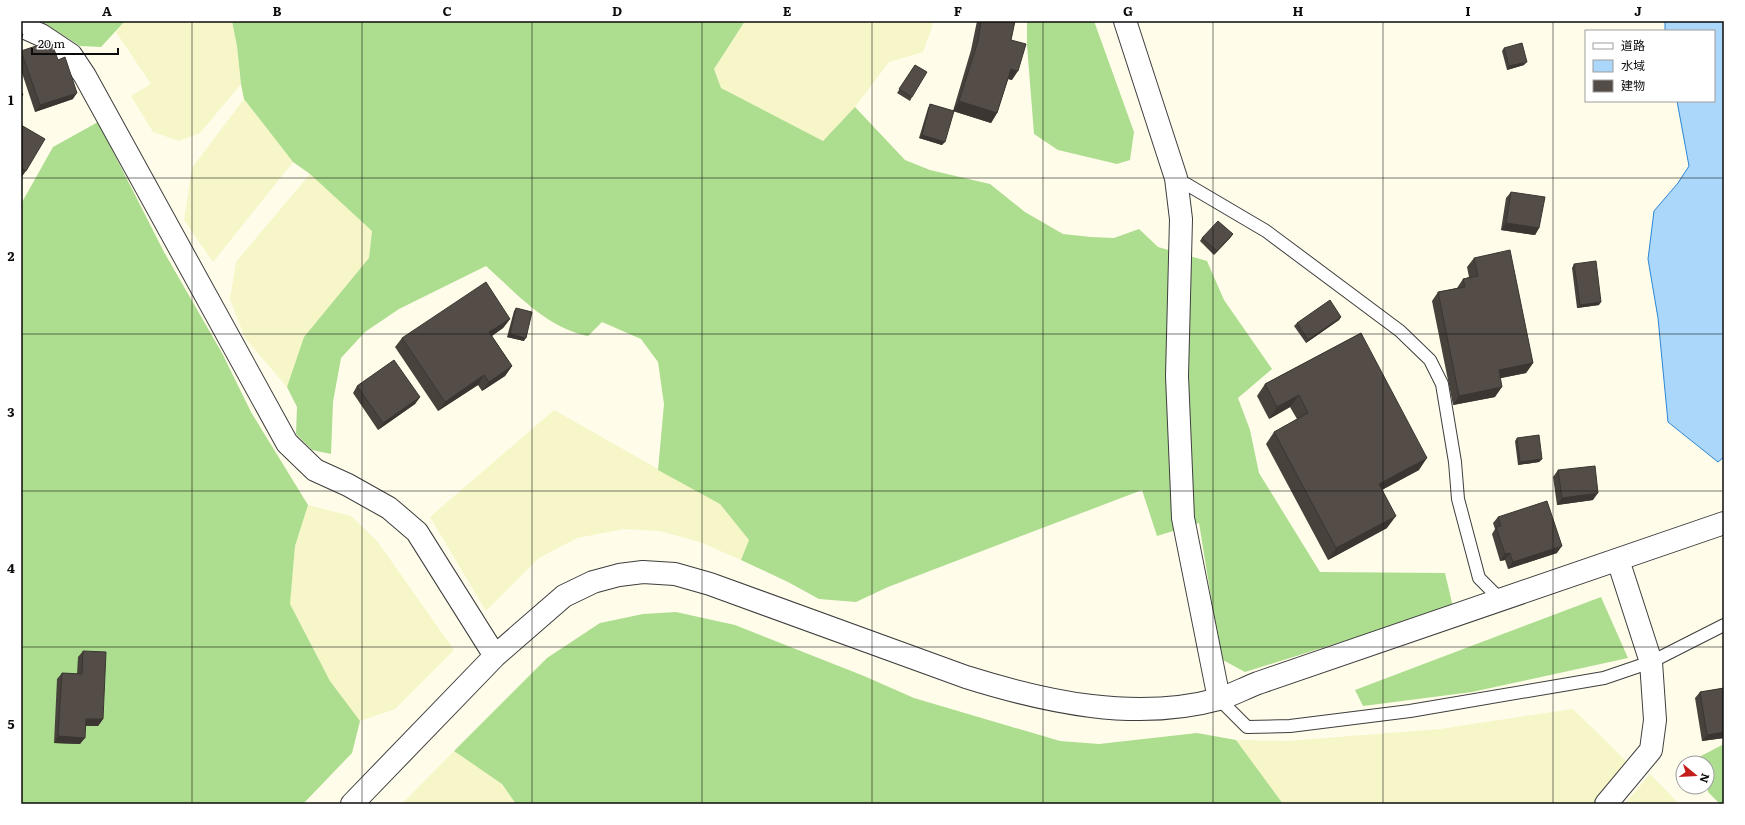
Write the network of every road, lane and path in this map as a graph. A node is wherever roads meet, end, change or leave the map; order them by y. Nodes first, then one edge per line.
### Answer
1 (1125, 21) edge
2 (21, 26) edge
3 (1176, 178) junction
4 (1724, 524) edge
5 (1618, 560) junction
6 (1501, 600) junction
7 (1724, 625) edge
8 (495, 656) junction
9 (1651, 662) junction
10 (1219, 699) junction
11 (352, 804) edge
12 (1606, 804) edge

1 - 3 street
2 - 8 street
3 - 6 lane
3 - 10 street
4 - 5 street
5 - 6 street
5 - 9 street
6 - 10 street
7 - 9 lane
8 - 10 street
8 - 11 street
9 - 10 lane
9 - 12 street

